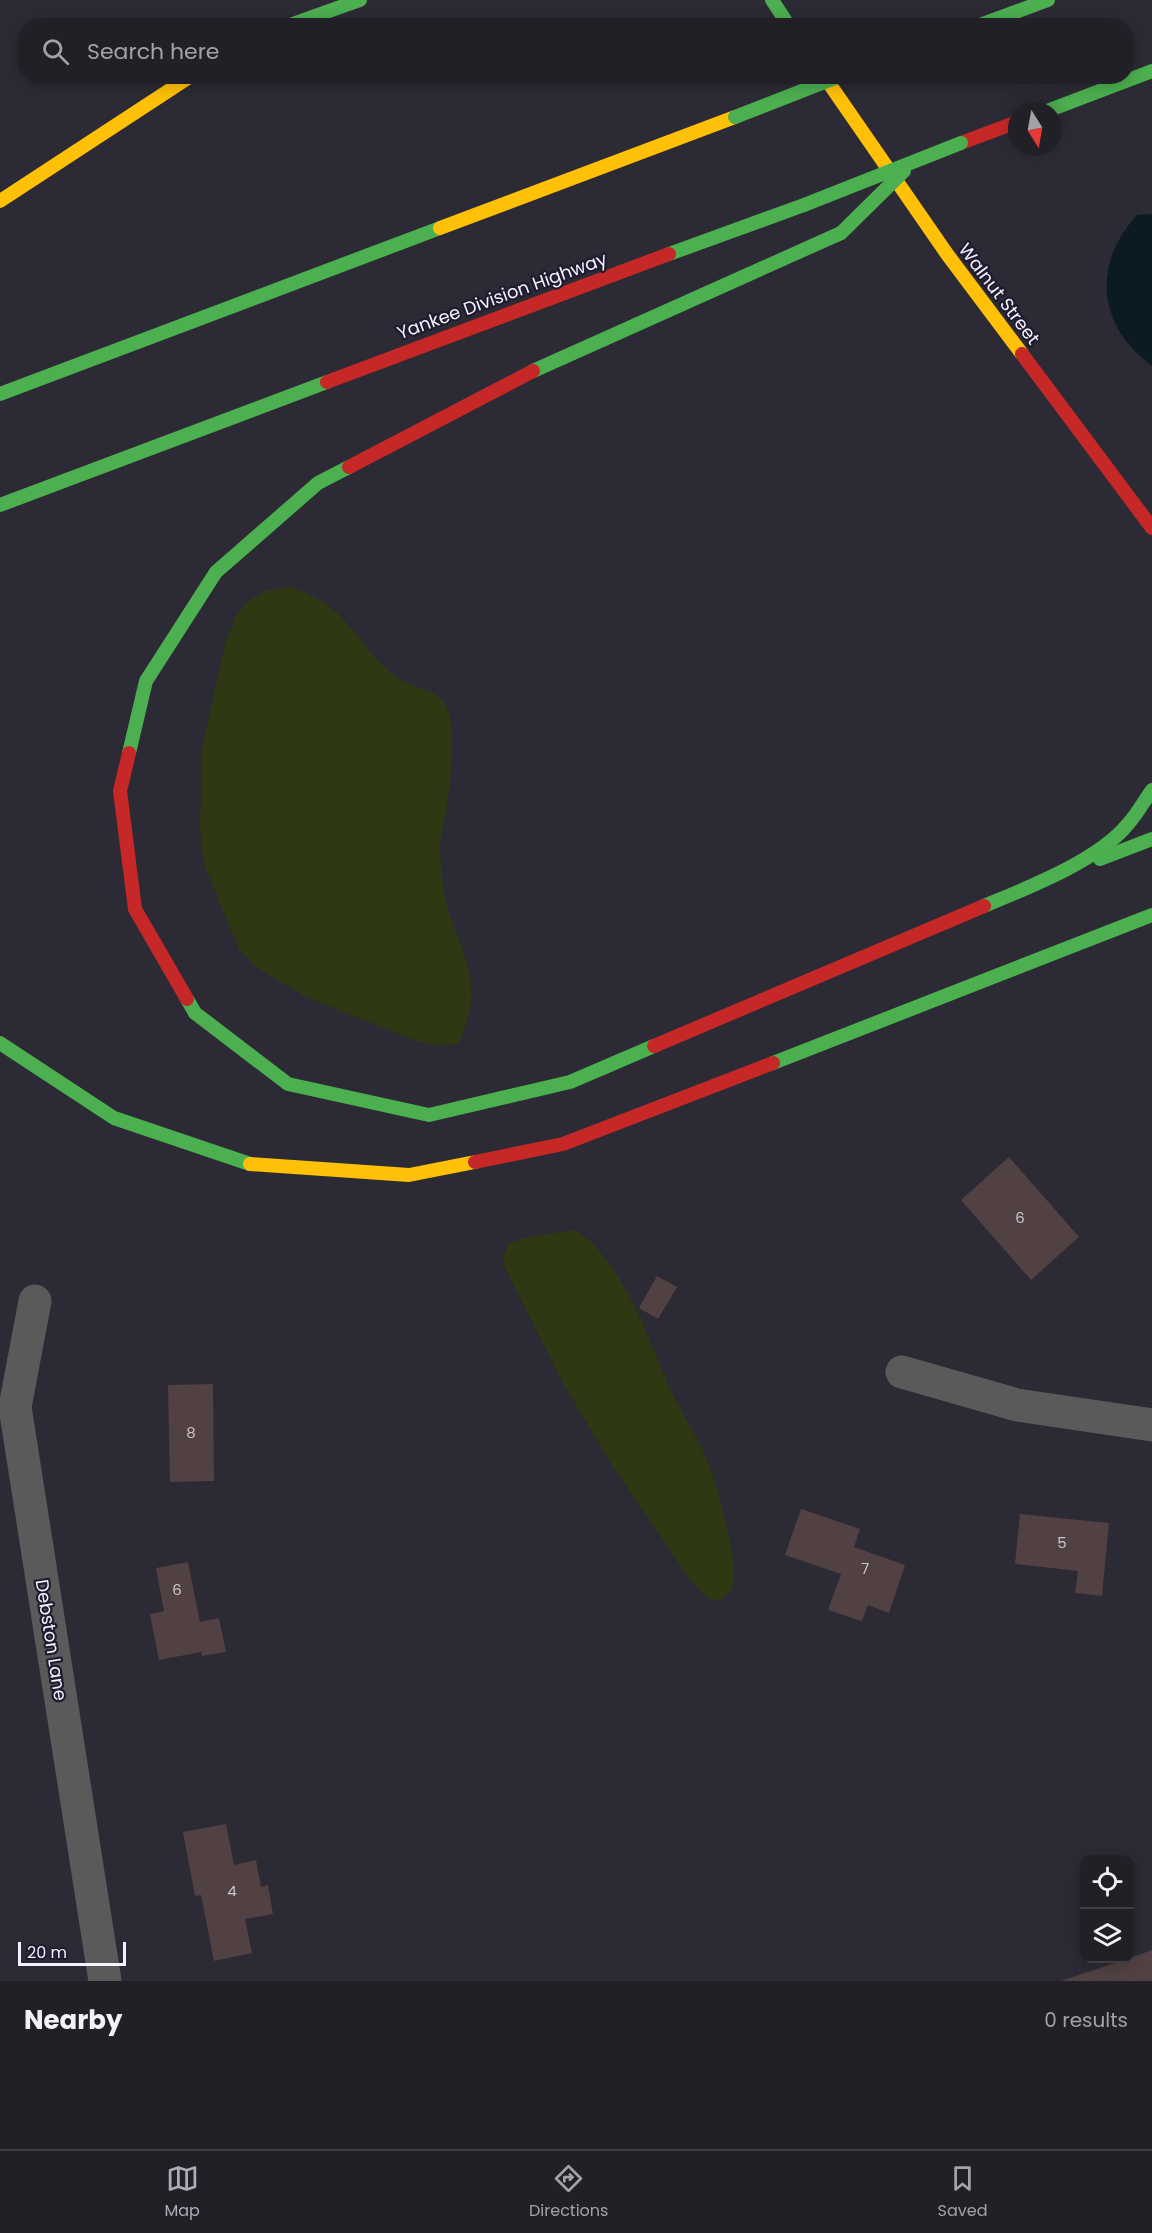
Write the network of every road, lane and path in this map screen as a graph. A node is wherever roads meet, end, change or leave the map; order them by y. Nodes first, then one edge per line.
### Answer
1 (360, 0) edge
2 (772, 0) edge
3 (1048, 0) edge
4 (297, 6) dead end
5 (280, 18) edge
6 (309, 18) edge
7 (784, 18) edge
8 (999, 18) edge
9 (1152, 72) edge
10 (1134, 79) edge
11 (179, 84) edge
12 (820, 84) edge
13 (830, 84) edge
14 (1120, 84) edge
15 (1062, 105) edge
16 (1008, 125) edge
17 (914, 161) junction
18 (0, 201) edge
19 (0, 393) edge
20 (0, 505) edge
21 (1152, 528) edge
22 (1152, 790) edge
23 (1152, 839) edge
24 (1045, 880) junction
25 (1152, 915) edge
26 (0, 1043) edge
27 (35, 1300) dead end
28 (902, 1372) dead end
29 (1152, 1425) edge
30 (105, 1981) edge

1 - 6 main road
2 - 7 main road
3 - 8 main road
4 - 5 main road
9 - 10 main road
11 - 18 main road
12 - 19 main road, bridge
13 - 21 main road, Walnut Street
14 - 15 main road
16 - 17 main road, Yankee Division Highway, bridge
17 - 20 main road, Yankee Division Highway, bridge
17 - 24 main road, bridge
22 - 24 main road
23 - 24 main road
25 - 26 main road
27 - 30 street, Debston Lane
28 - 29 street

